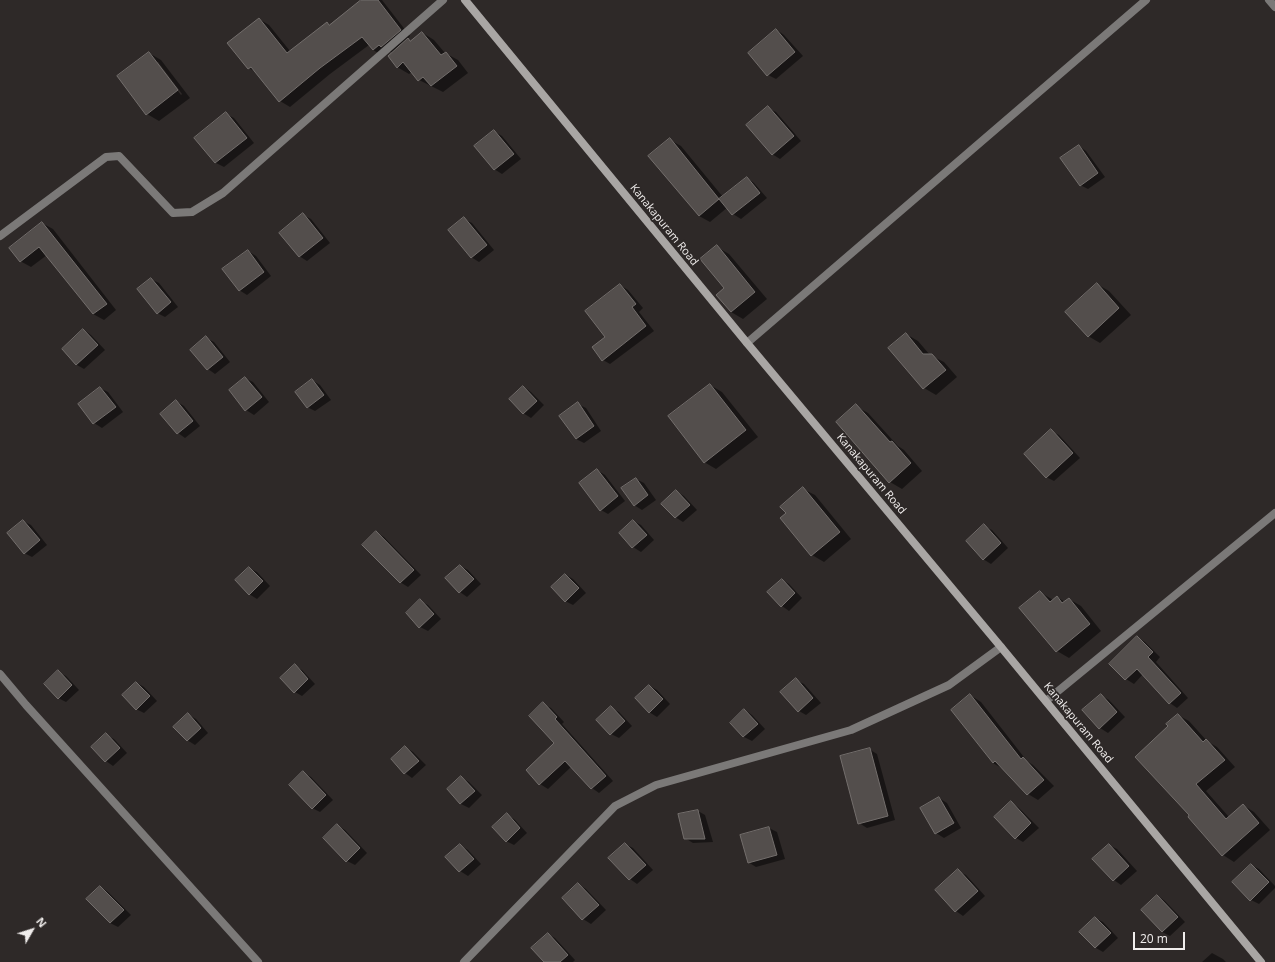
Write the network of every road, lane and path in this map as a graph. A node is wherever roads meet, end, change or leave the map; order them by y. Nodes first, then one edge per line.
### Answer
1 (443, 0) edge
2 (465, 0) edge
3 (1146, 0) edge
4 (1269, 0) edge
5 (1275, 8) edge
6 (0, 236) edge
7 (747, 343) junction
8 (1275, 513) edge
9 (1001, 647) junction
10 (0, 674) edge
11 (1046, 701) junction
12 (258, 962) edge
13 (464, 962) edge
14 (1261, 962) edge

1 - 6 street
2 - 7 street, Kanakapuram Road
3 - 7 street
4 - 5 street
7 - 9 street, Kanakapuram Road
8 - 11 street
9 - 11 street, Kanakapuram Road
9 - 13 street
10 - 12 street
11 - 14 street, Kanakapuram Road

